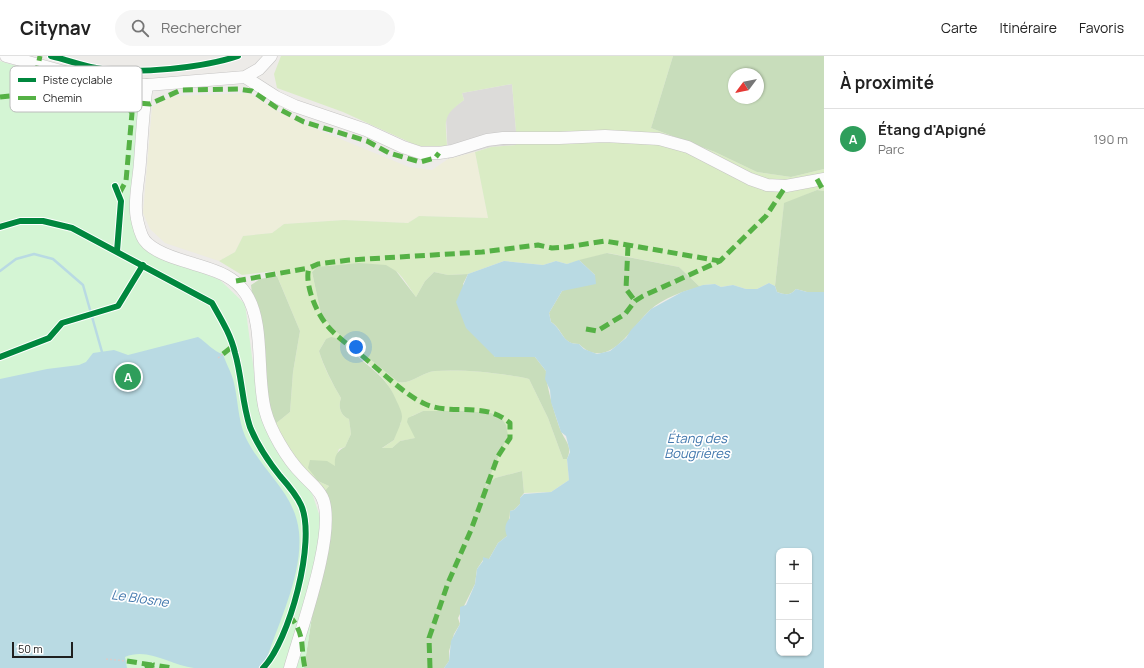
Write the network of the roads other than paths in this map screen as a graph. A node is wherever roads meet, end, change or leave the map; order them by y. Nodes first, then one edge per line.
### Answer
1 (6, 56) edge
2 (270, 56) edge
3 (43, 66) edge
4 (259, 69) junction
5 (245, 77) junction
6 (142, 85) edge
7 (147, 85) junction
8 (264, 88) junction
9 (824, 179) edge
10 (290, 668) edge

1 - 3 street
2 - 4 street
4 - 5 street
4 - 8 street
5 - 7 street
5 - 8 street
6 - 7 street
7 - 10 street
8 - 9 street

